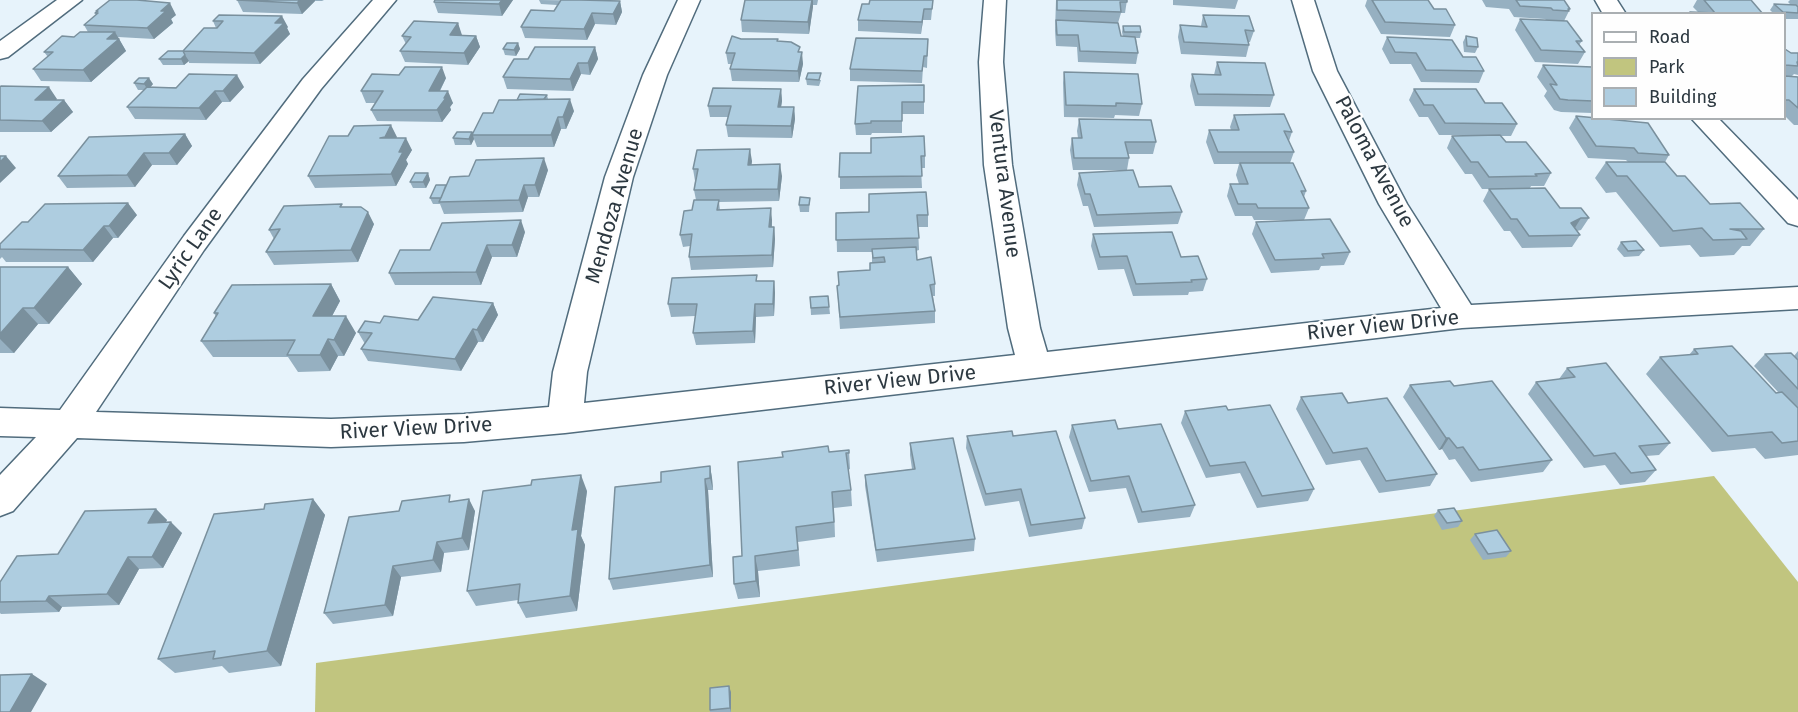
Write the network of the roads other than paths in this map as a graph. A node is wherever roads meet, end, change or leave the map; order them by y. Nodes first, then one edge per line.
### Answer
1 (71, 0) edge
2 (385, 0) edge
3 (689, 0) edge
4 (995, 0) edge
5 (1303, 0) edge
6 (0, 52) edge
7 (1705, 120) edge
8 (1798, 216) edge
9 (1798, 298) edge
10 (1462, 317) junction
11 (1035, 366) junction
12 (565, 418) junction
13 (0, 422) edge
14 (70, 423) junction
15 (0, 500) edge

1 - 6 street
2 - 14 street, Lyric Lane
3 - 12 street, Mendoza Avenue
4 - 11 street, Ventura Avenue
5 - 10 street, Paloma Avenue
7 - 8 street
9 - 10 street, River View Drive
10 - 11 street, River View Drive
11 - 12 street, River View Drive
12 - 14 street, River View Drive
13 - 14 street, River View Drive
14 - 15 street, Lyric Lane

